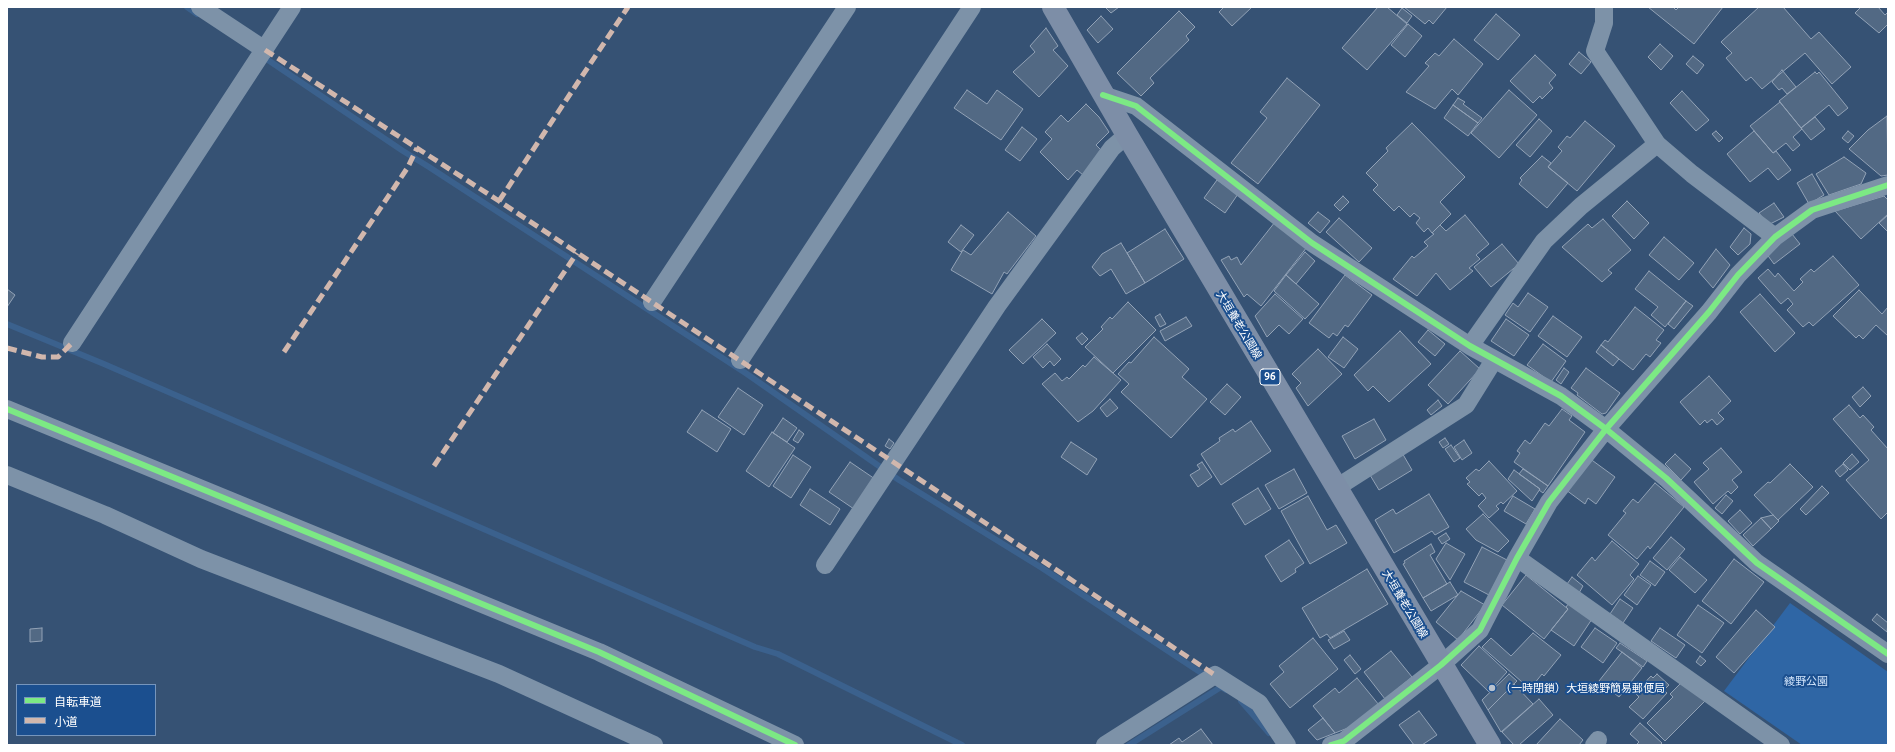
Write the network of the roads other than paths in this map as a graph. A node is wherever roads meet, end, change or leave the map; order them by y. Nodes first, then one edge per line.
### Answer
1 (200, 7) edge
2 (292, 7) edge
3 (847, 7) edge
4 (972, 7) edge
5 (1053, 7) edge
6 (1604, 7) edge
7 (265, 50) junction
8 (1103, 94) junction
9 (1126, 135) junction
10 (1657, 144) junction
11 (1887, 187) edge
12 (1775, 237) junction
13 (652, 302) dead end
14 (72, 343) dead end
15 (1470, 346) junction
16 (740, 360) dead end
17 (1494, 360) junction
18 (7, 409) edge
19 (1606, 429) junction
20 (7, 475) edge
21 (1336, 488) junction
22 (1517, 558) junction
23 (825, 565) dead end
24 (1888, 654) edge
25 (1441, 665) junction
26 (654, 745) edge
27 (795, 745) edge
28 (1105, 745) edge
29 (1287, 745) edge
30 (1332, 745) edge
31 (1490, 745) edge
32 (1781, 745) edge

1 - 7 street
2 - 7 street
3 - 13 street
4 - 16 street
5 - 8 main road, 大垣養老公園線 / 96
6 - 10 street
7 - 14 street
8 - 9 main road, 大垣養老公園線 / 96
8 - 15 street
9 - 21 main road, 大垣養老公園線 / 96
9 - 23 street
10 - 12 street
10 - 15 street
11 - 12 street
12 - 19 street
15 - 17 street
17 - 19 street
17 - 21 street
18 - 27 street
19 - 22 street
19 - 24 street
20 - 26 street
21 - 25 main road, 大垣養老公園線 / 96
22 - 25 street
22 - 32 street
25 - 30 street
25 - 31 main road, 大垣養老公園線 / 96
28 - 29 street

